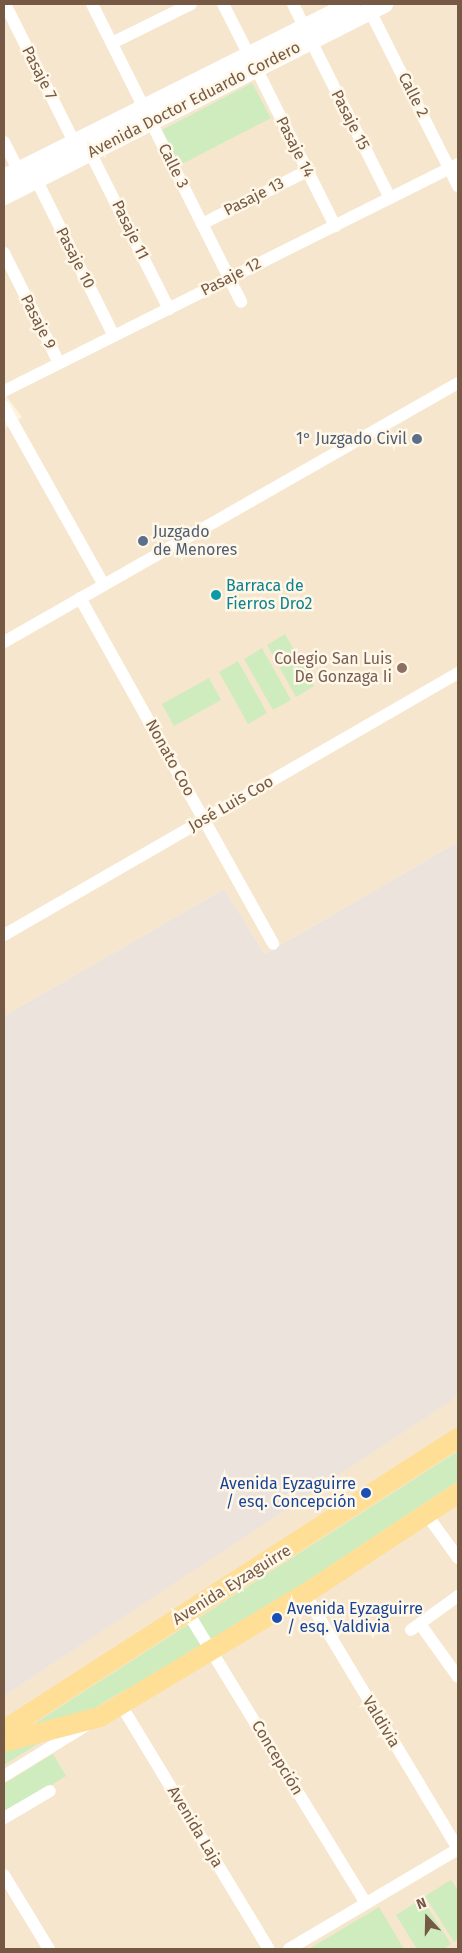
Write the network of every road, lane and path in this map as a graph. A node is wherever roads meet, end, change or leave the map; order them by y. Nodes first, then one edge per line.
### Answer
1 (4, 4) edge
2 (92, 4) edge
3 (191, 4) edge
4 (223, 4) edge
5 (293, 4) edge
6 (351, 4) edge
7 (374, 6) edge
8 (308, 34) junction
9 (112, 44) junction
10 (252, 62) junction
11 (147, 114) junction
12 (4, 142) edge
13 (74, 142) junction
14 (90, 152) junction
15 (454, 166) edge
16 (307, 171) junction
17 (11, 174) edge
18 (36, 179) junction
19 (458, 186) edge
20 (4, 196) edge
21 (390, 198) junction
22 (202, 224) junction
23 (334, 226) junction
24 (4, 253) edge
25 (229, 278) junction
26 (241, 302) dead end
27 (169, 309) junction
28 (114, 336) junction
29 (59, 363) junction
30 (458, 382) edge
31 (4, 391) edge
32 (4, 406) edge
33 (104, 585) junction
34 (80, 598) junction
35 (4, 642) edge
36 (458, 673) edge
37 (204, 820) junction
38 (4, 935) edge
39 (273, 944) dead end
40 (458, 1438) edge
41 (458, 1493) edge
42 (427, 1515) junction
43 (458, 1558) edge
44 (304, 1594) junction
45 (458, 1596) edge
46 (188, 1613) junction
47 (211, 1650) junction
48 (458, 1677) edge
49 (121, 1704) junction
50 (100, 1717) junction
51 (4, 1730) edge
52 (4, 1742) edge
53 (4, 1776) edge
54 (50, 1791) dead end
55 (4, 1818) edge
56 (458, 1849) edge
57 (4, 1875) edge
58 (366, 1903) junction
59 (49, 1949) edge
60 (270, 1949) edge
61 (289, 1949) edge

1 - 13 street, Pasaje 7
2 - 9 street, Calle 3
3 - 9 street
4 - 10 street, Pasaje 14
5 - 8 street, Pasaje 15
6 - 8 street, Avenida Doctor Eduardo Cordero
7 - 8 street, Avenida Doctor Eduardo Cordero
7 - 15 street, Calle 2
8 - 10 street, Avenida Doctor Eduardo Cordero
8 - 21 street, Pasaje 15
9 - 11 street, Calle 3
10 - 11 street, Avenida Doctor Eduardo Cordero
10 - 16 street, Pasaje 14
11 - 13 street, Avenida Doctor Eduardo Cordero
11 - 14 street, Avenida Doctor Eduardo Cordero
11 - 22 street, Calle 3
12 - 17 street
13 - 17 street, Avenida Doctor Eduardo Cordero
14 - 18 street, Avenida Doctor Eduardo Cordero
14 - 27 street, Pasaje 11
15 - 19 street, Calle 2
15 - 21 street, Pasaje 12
16 - 22 street, Pasaje 13
16 - 23 street, Pasaje 14
18 - 20 street, Avenida Doctor Eduardo Cordero
18 - 28 street, Pasaje 10
21 - 23 street, Pasaje 12
22 - 25 street, Calle 3
23 - 25 street, Pasaje 12
24 - 29 street, Pasaje 9
25 - 26 street, Calle 3
25 - 27 street, Pasaje 12
27 - 28 street, Pasaje 12
28 - 29 street, Pasaje 12
29 - 31 street, Pasaje 12
30 - 33 street
32 - 33 street
33 - 34 street
34 - 35 street
34 - 37 street, Nonato Coo
36 - 37 street, José Luis Coo
37 - 38 street, José Luis Coo
37 - 39 street, Nonato Coo
40 - 46 main road, Avenida Eyzaguirre
41 - 42 main road
42 - 43 street
42 - 44 main road
44 - 47 main road
44 - 56 street, Valdivia
45 - 48 street
46 - 47 street, Concepción
46 - 51 main road, Avenida Eyzaguirre
47 - 49 main road
47 - 58 street, Concepción
49 - 50 main road
49 - 60 street, Avenida Laja
50 - 52 main road
50 - 53 street
54 - 55 street
56 - 58 street
57 - 59 street
58 - 61 street

